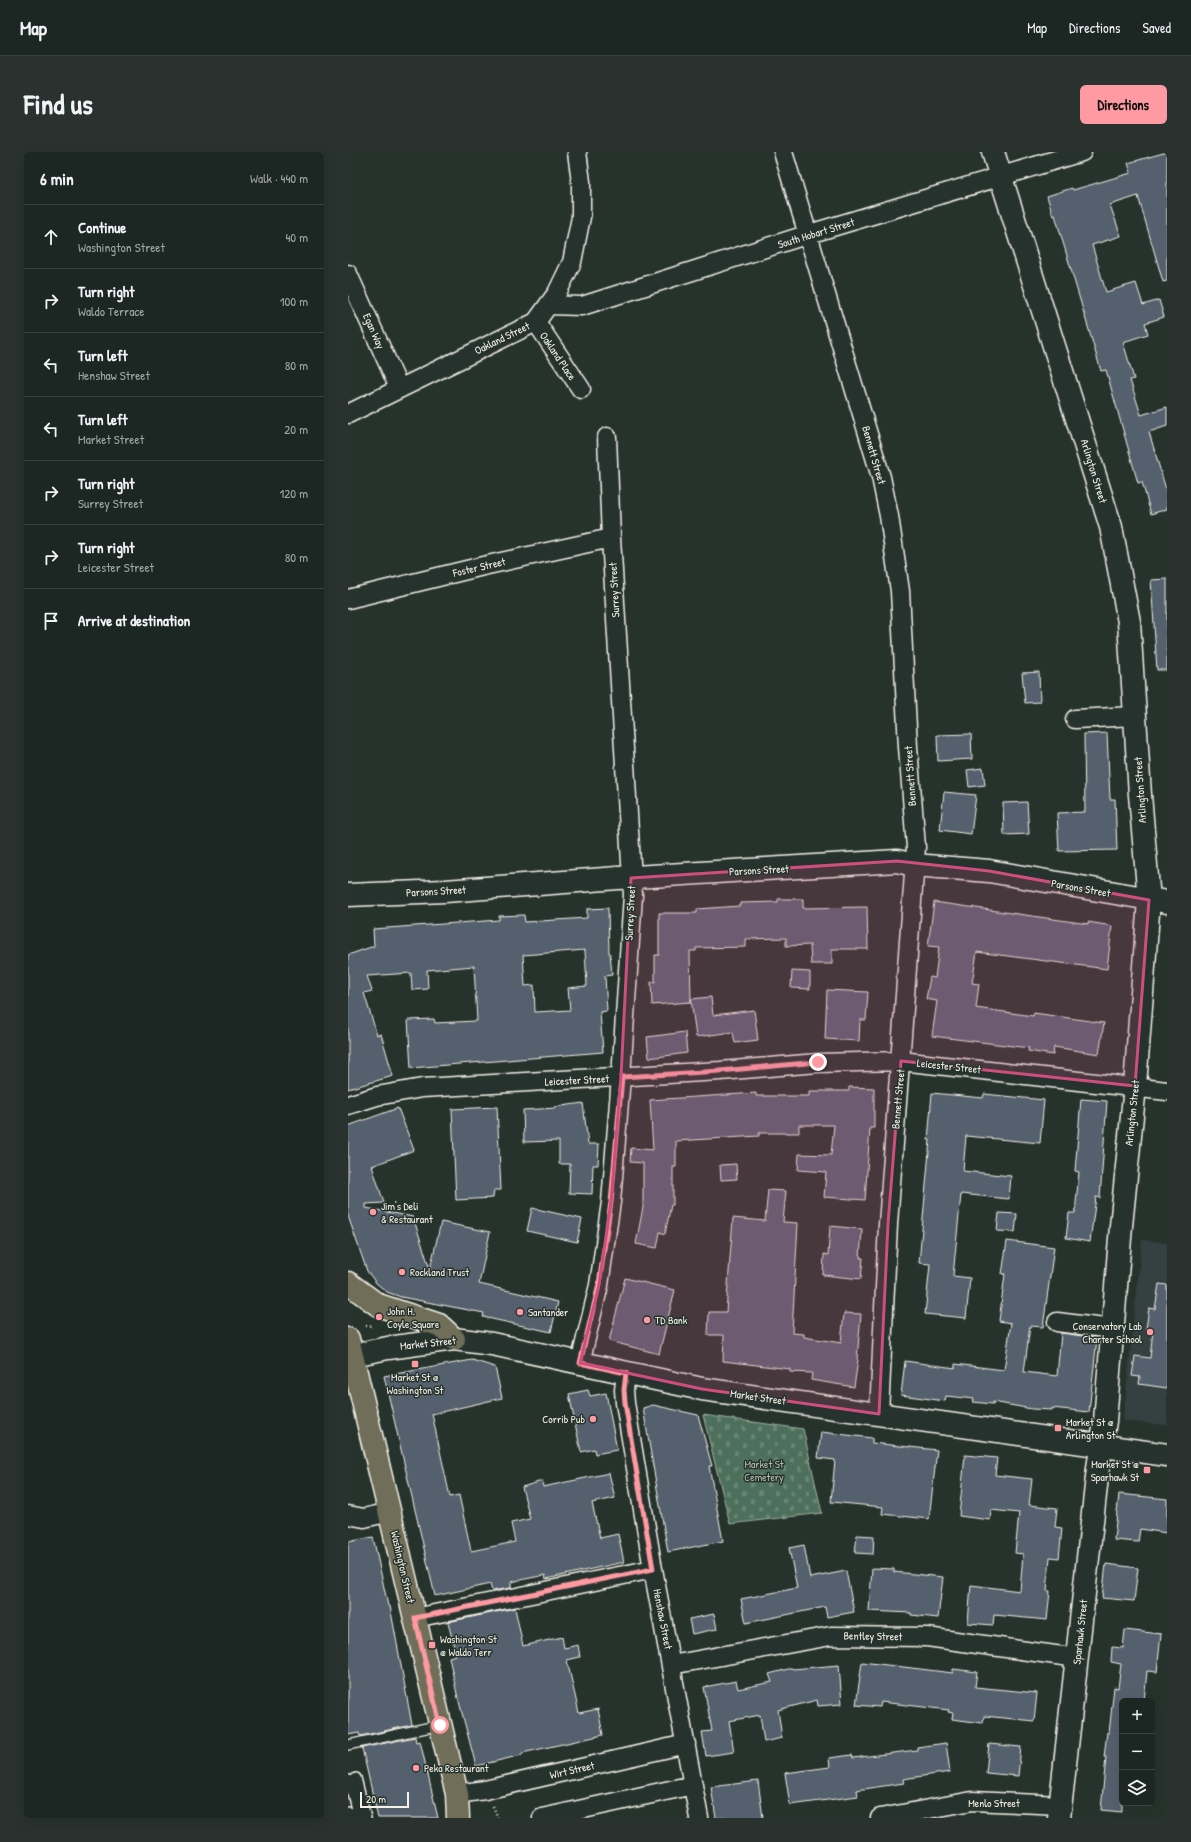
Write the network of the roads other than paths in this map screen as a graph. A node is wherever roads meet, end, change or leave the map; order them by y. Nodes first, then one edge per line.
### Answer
1 (577, 152) edge
2 (783, 152) edge
3 (993, 152) edge
4 (1082, 152) edge
5 (1002, 178) junction
6 (809, 234) junction
7 (348, 274) edge
8 (548, 305) junction
9 (536, 322) junction
10 (399, 388) junction
11 (581, 389) dead end
12 (348, 414) edge
13 (607, 436) dead end
14 (611, 538) junction
15 (348, 599) edge
16 (1135, 716) junction
17 (1075, 719) dead end
18 (914, 865) junction
19 (631, 878) junction
20 (348, 895) edge
21 (1158, 901) edge
22 (901, 1061) junction
23 (622, 1077) junction
24 (1135, 1086) junction
25 (1167, 1091) edge
26 (348, 1105) edge
27 (348, 1283) edge
28 (1057, 1322) dead end
29 (1112, 1329) junction
30 (454, 1339) junction
31 (349, 1350) edge
32 (580, 1363) junction
33 (626, 1373) junction
34 (879, 1414) junction
35 (1102, 1446) junction
36 (1167, 1455) edge
37 (390, 1512) junction
38 (348, 1515) edge
39 (653, 1569) junction
40 (415, 1618) junction
41 (1077, 1658) junction
42 (671, 1665) junction
43 (440, 1725) junction
44 (686, 1744) junction
45 (348, 1745) edge
46 (353, 1779) edge
47 (693, 1785) junction
48 (457, 1794) junction
49 (348, 1812) edge
50 (1060, 1812) edge
51 (349, 1818) edge
52 (358, 1818) edge
53 (366, 1818) edge
54 (458, 1818) edge
55 (471, 1818) edge
56 (542, 1818) edge
57 (699, 1818) edge
58 (880, 1818) edge

1 - 8 street, Oakland Street
2 - 6 street, Bennett Street
3 - 5 street, Arlington Street
4 - 5 street, South Hobart Street
5 - 6 street, South Hobart Street
5 - 16 street, Arlington Street
6 - 8 street, South Hobart Street
6 - 18 street, Bennett Street
7 - 10 street, Egan Way
8 - 9 street, Oakland Street
9 - 10 street, Oakland Street
9 - 11 street, Oakland Place
10 - 12 street, Oakland Street
13 - 14 street, Surrey Street
14 - 15 street, Foster Street
14 - 19 street, Surrey Street
16 - 17 street
16 - 21 street, Arlington Street
18 - 19 street, Parsons Street
18 - 21 street, Parsons Street
18 - 22 street, Bennett Street
19 - 20 street, Parsons Street
19 - 23 street, Surrey Street
21 - 24 street, Arlington Street
22 - 23 street, Leicester Street
22 - 24 street, Leicester Street
22 - 34 street, Bennett Street
23 - 26 street, Leicester Street
23 - 32 street, Surrey Street
24 - 25 street, Leicester Street
24 - 29 street, Arlington Street
27 - 30 main road
28 - 29 street
29 - 35 street, Arlington Street
30 - 31 street, Market Street
30 - 32 street, Market Street
31 - 37 main road, Washington Street
32 - 33 street, Market Street
33 - 34 street, Market Street
33 - 39 street, Henshaw Street
34 - 35 street, Market Street
35 - 36 street, Market Street
35 - 41 street, Sparhawk Street
37 - 38 street
37 - 40 main road, Washington Street
39 - 40 street
39 - 42 street, Henshaw Street
40 - 43 main road, Washington Street
41 - 42 street, Bentley Street
41 - 50 street, Sparhawk Street
42 - 44 street, Henshaw Street
43 - 45 lane
43 - 48 main road, Washington Street
44 - 47 street, Henshaw Street
44 - 48 street, Wirt Street
46 - 52 lane
46 - 53 lane
47 - 56 street
47 - 57 street, Henshaw Street
48 - 54 main road
48 - 55 main road
49 - 51 lane
50 - 58 street, Menlo Street

